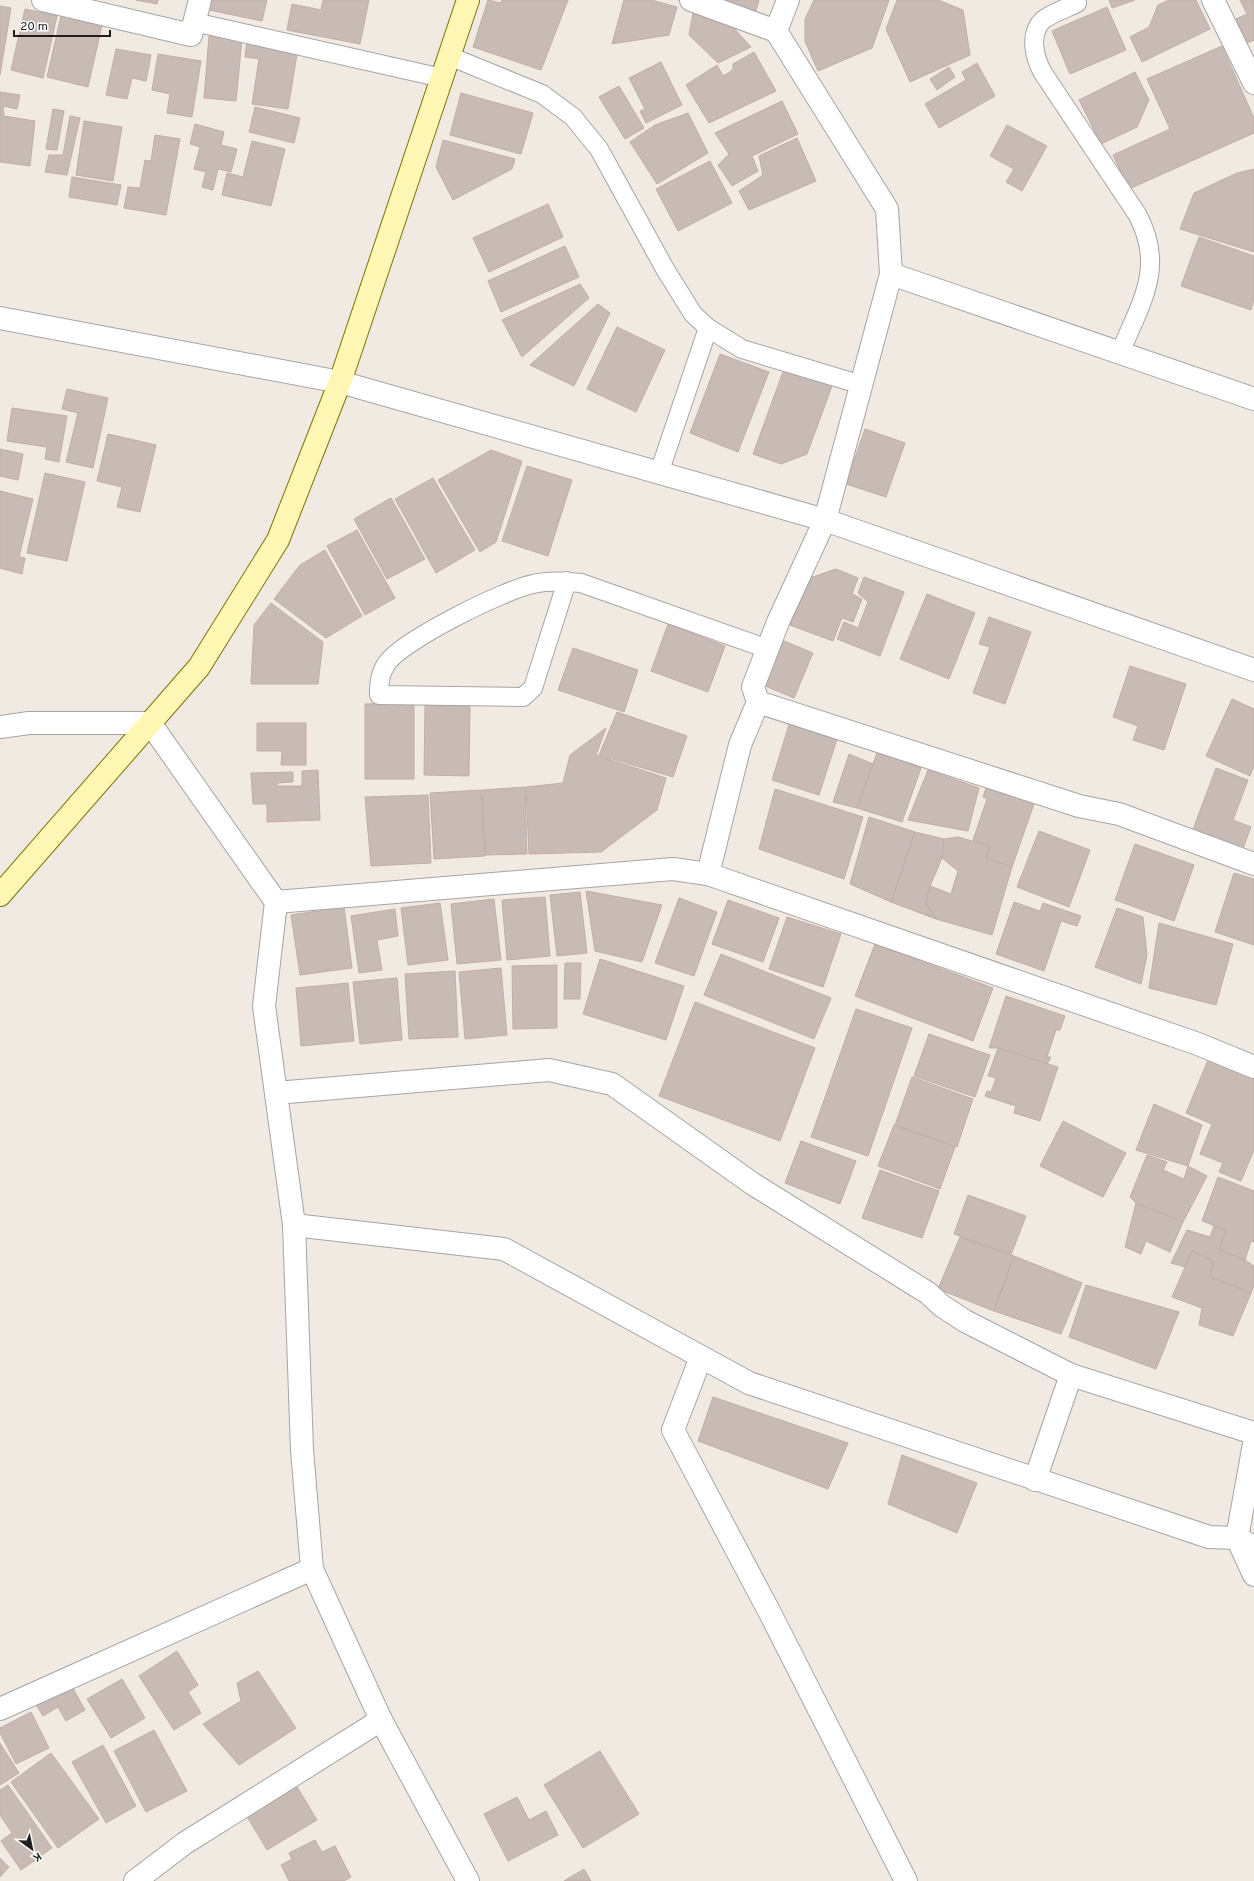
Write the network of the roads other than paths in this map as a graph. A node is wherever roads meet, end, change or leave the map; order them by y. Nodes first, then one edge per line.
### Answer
1 (43, 0) edge
2 (200, 0) edge
3 (468, 0) edge
4 (691, 0) edge
5 (788, 0) edge
6 (1214, 0) edge
7 (1077, 2) dead end
8 (194, 22) junction
9 (776, 31) junction
10 (449, 56) junction
11 (442, 78) junction
12 (1254, 82) edge
13 (891, 274) junction
14 (0, 318) edge
15 (708, 328) junction
16 (1120, 353) junction
17 (340, 382) junction
18 (862, 385) junction
19 (1254, 399) edge
20 (659, 473) junction
21 (825, 520) junction
22 (567, 581) junction
23 (768, 649) junction
24 (1254, 670) edge
25 (758, 702) junction
26 (150, 723) junction
27 (0, 727) edge
28 (1254, 864) edge
29 (708, 874) junction
30 (0, 895) edge
31 (276, 902) junction
32 (1254, 1067) edge
33 (276, 1093) junction
34 (294, 1225) junction
35 (701, 1357) junction
36 (1071, 1375) junction
37 (1254, 1433) edge
38 (1254, 1444) edge
39 (1035, 1480) junction
40 (1245, 1543) edge
41 (312, 1569) junction
42 (1254, 1575) edge
43 (0, 1709) edge
44 (381, 1720) junction
45 (135, 1881) edge
46 (468, 1881) edge
47 (906, 1881) edge

1 - 8 street
2 - 8 street
3 - 10 main road
4 - 9 street
5 - 9 street
6 - 12 street
7 - 16 lane
8 - 11 lane
9 - 13 street
10 - 11 main road
10 - 15 lane
11 - 17 main road
13 - 16 street
13 - 18 street
14 - 17 street
15 - 18 lane
15 - 20 lane
16 - 19 street
17 - 20 street
17 - 26 main road
18 - 21 street
20 - 21 street
21 - 23 street
21 - 24 street
22 - 22 lane
22 - 23 lane
23 - 25 street
25 - 28 street
25 - 29 street
26 - 27 street
26 - 30 main road
26 - 31 street
29 - 31 street
29 - 32 street
31 - 33 street
33 - 34 street
33 - 36 street
34 - 35 street
34 - 41 street
35 - 39 street
35 - 47 street
36 - 37 street
36 - 39 street
38 - 40 street
39 - 40 street
40 - 42 street
41 - 43 street
41 - 44 street
44 - 45 street
44 - 46 street

